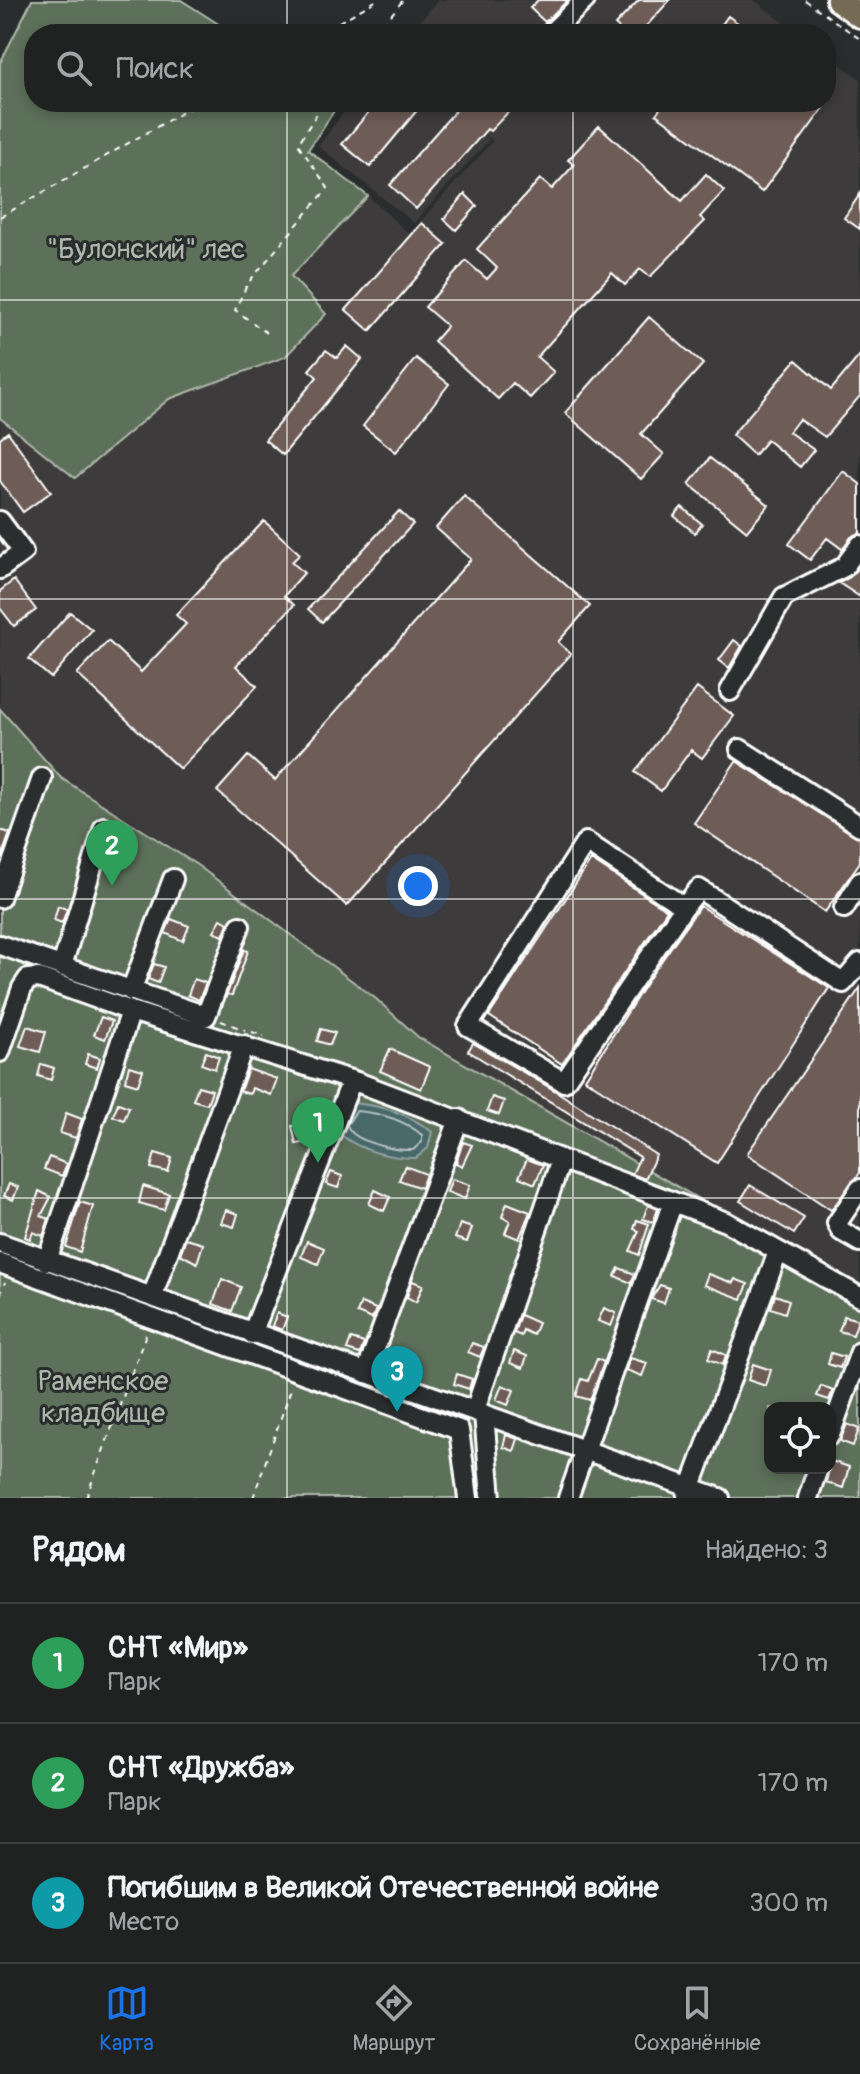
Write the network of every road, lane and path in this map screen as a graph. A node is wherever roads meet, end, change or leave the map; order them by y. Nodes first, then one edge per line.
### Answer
1 (377, 0) edge
2 (403, 0) edge
3 (585, 0) edge
4 (805, 0) edge
5 (838, 0) edge
6 (860, 16) edge
7 (335, 24) edge
8 (384, 24) edge
9 (560, 24) edge
10 (860, 39) edge
11 (183, 112) edge
12 (318, 112) edge
13 (0, 217) edge
14 (267, 333) dead end
15 (0, 521) edge
16 (860, 545) edge
17 (0, 569) edge
18 (730, 691) dead end
19 (740, 749) dead end
20 (42, 778) dead end
21 (860, 826) edge
22 (104, 827) dead end
23 (173, 879) dead end
24 (860, 882) edge
25 (0, 898) edge
26 (684, 907) junction
27 (844, 908) dead end
28 (240, 926) dead end
29 (0, 945) edge
30 (860, 963) edge
31 (62, 966) junction
32 (131, 991) junction
33 (131, 1011) junction
34 (244, 1045) junction
35 (0, 1052) edge
36 (352, 1080) junction
37 (459, 1119) junction
38 (561, 1160) junction
39 (860, 1189) edge
40 (673, 1202) junction
41 (860, 1242) edge
42 (0, 1243) edge
43 (778, 1252) junction
44 (47, 1261) junction
45 (0, 1263) edge
46 (152, 1297) junction
47 (860, 1297) edge
48 (152, 1318) junction
49 (252, 1334) junction
50 (860, 1352) edge
51 (298, 1371) junction
52 (366, 1373) junction
53 (479, 1412) junction
54 (836, 1418) edge
55 (586, 1449) junction
56 (816, 1474) edge
57 (688, 1493) edge
58 (86, 1498) edge
59 (253, 1498) edge
60 (468, 1498) edge
61 (491, 1498) edge
62 (568, 1498) edge
63 (720, 1498) edge
64 (808, 1498) edge

1 - 7 path
2 - 8 path
3 - 9 lane
4 - 10 path
5 - 6 main road
11 - 13 path
12 - 14 path
15 - 17 lane
16 - 18 lane
19 - 21 lane
20 - 25 lane
22 - 31 lane
23 - 32 lane
24 - 27 lane
26 - 26 lane
26 - 30 lane
28 - 32 lane
29 - 31 lane
31 - 32 lane
33 - 34 lane
33 - 35 lane
33 - 44 lane
34 - 36 lane
34 - 46 lane
36 - 37 lane
36 - 49 lane
37 - 38 lane
37 - 52 lane
38 - 40 lane
38 - 53 lane
39 - 41 lane
40 - 43 lane
40 - 55 lane
42 - 44 lane
43 - 47 lane
43 - 57 lane
44 - 46 lane
45 - 48 lane
46 - 49 lane
48 - 51 lane
48 - 58 path
49 - 52 lane
50 - 54 lane
51 - 59 path
51 - 60 lane
52 - 53 lane
53 - 55 lane
53 - 61 lane
55 - 57 lane
55 - 62 lane
56 - 64 lane
57 - 63 lane

